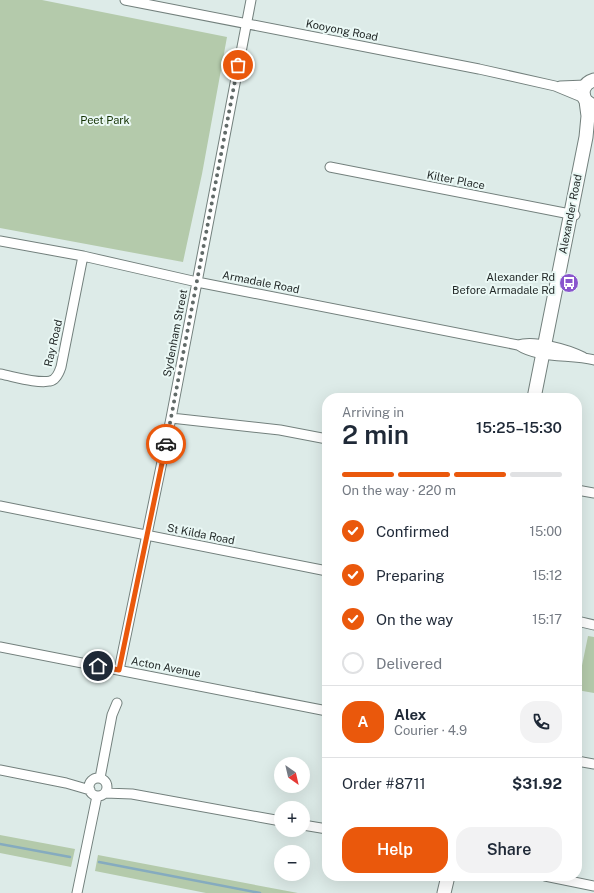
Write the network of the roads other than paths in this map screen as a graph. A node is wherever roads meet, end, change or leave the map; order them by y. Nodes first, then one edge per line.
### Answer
1 (125, 0) edge
2 (250, 0) edge
3 (246, 23) junction
4 (591, 80) edge
5 (555, 86) junction
6 (588, 102) edge
7 (594, 124) edge
8 (330, 167) dead end
9 (573, 215) junction
10 (0, 241) edge
11 (83, 256) junction
12 (196, 282) junction
13 (547, 350) junction
14 (594, 360) edge
15 (0, 374) edge
16 (535, 393) edge
17 (542, 393) edge
18 (171, 418) junction
19 (322, 438) edge
20 (582, 491) edge
21 (594, 494) edge
22 (0, 506) edge
23 (146, 536) junction
24 (322, 570) edge
25 (582, 622) edge
26 (594, 625) edge
27 (0, 646) edge
28 (119, 670) junction
29 (117, 703) dead end
30 (322, 710) edge
31 (582, 762) edge
32 (594, 764) edge
33 (0, 770) edge
34 (103, 780) junction
35 (95, 791) junction
36 (132, 794) junction
37 (274, 820) edge
38 (310, 826) edge
39 (322, 828) edge
40 (440, 881) edge
41 (447, 881) edge
42 (570, 881) edge
43 (594, 886) edge
44 (77, 893) edge
45 (438, 893) edge
46 (444, 893) edge

1 - 3 street, Kooyong Road
2 - 3 street, Sydenham Street
3 - 5 street, Kooyong Road
3 - 12 street, Sydenham Street
4 - 5 street, Kooyong Road
4 - 6 main road, Alexander Road
5 - 6 street, Kooyong Road
6 - 9 main road, Alexander Road
7 - 9 main road, Alexander Road
8 - 9 street, Kilter Place
9 - 13 main road, Alexander Road
10 - 11 street, Armadale Road
11 - 12 street, Armadale Road
11 - 15 street, Ray Road
12 - 13 street, Armadale Road
12 - 18 street, Sydenham Street
13 - 14 street, Armadale Road
13 - 16 main road, Alexander Road
13 - 17 main road, Alexander Road
18 - 19 street
18 - 23 street, Sydenham Street
20 - 21 street
22 - 23 street, St Kilda Road
23 - 24 street, St Kilda Road
23 - 28 street, Sydenham Street
25 - 26 street
27 - 28 street, Acton Avenue
28 - 30 street, Acton Avenue
29 - 34 street
31 - 32 street
33 - 35 street
34 - 35 street
34 - 35 street
34 - 36 street
35 - 36 street
35 - 44 street
36 - 37 street
38 - 39 street
40 - 45 main road
41 - 46 main road
42 - 43 street

